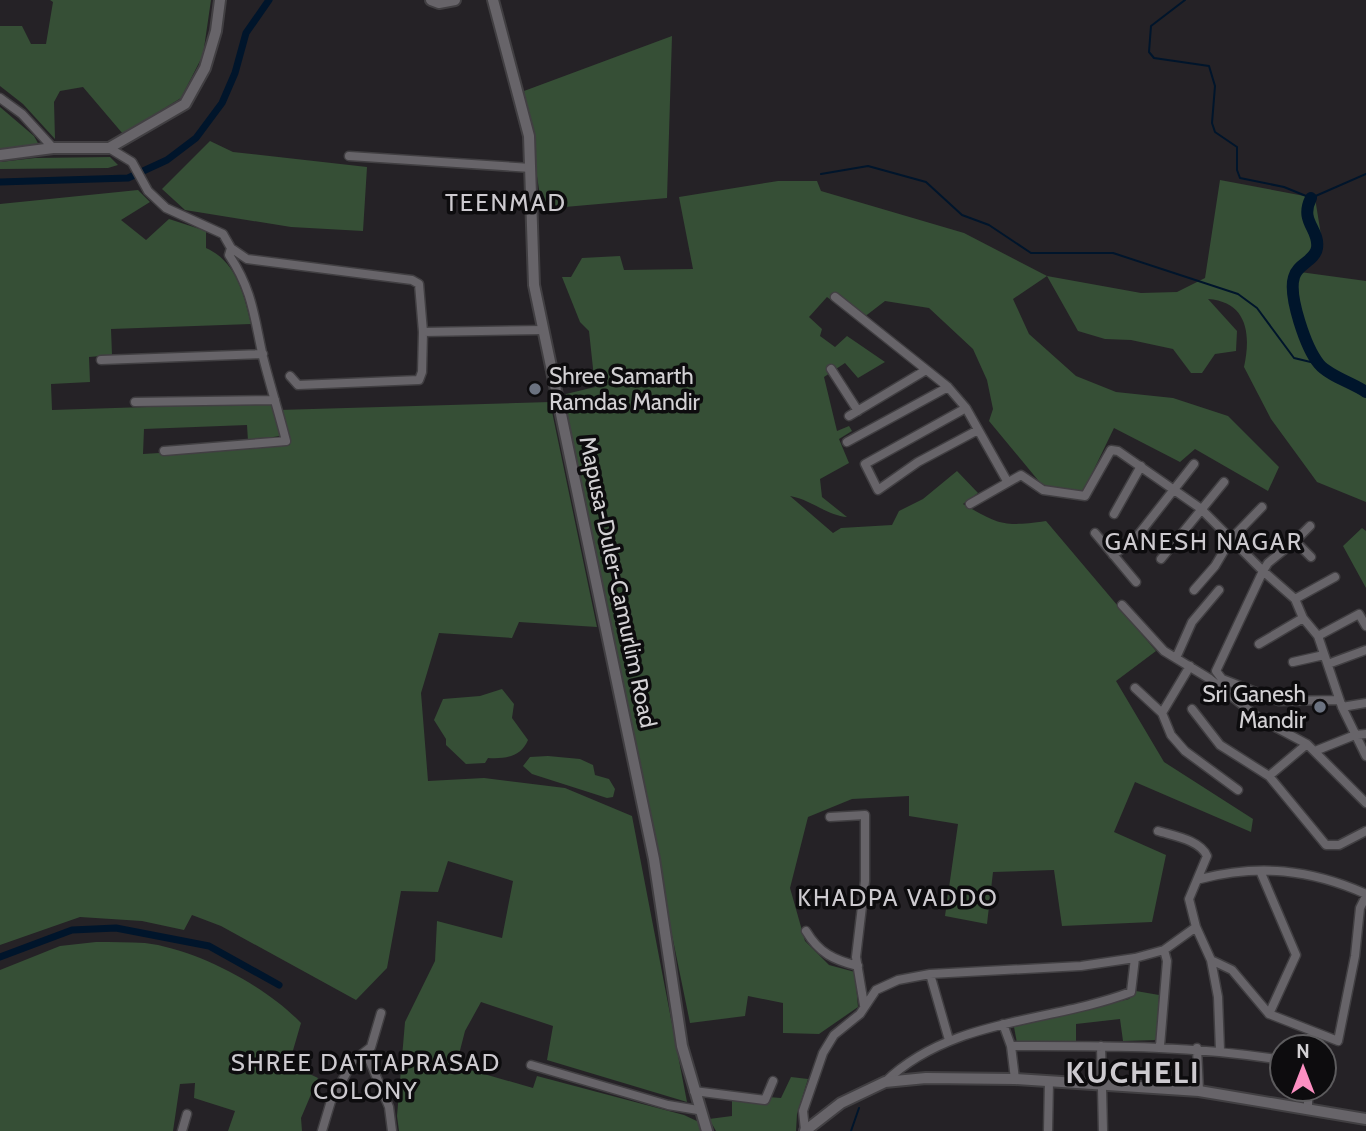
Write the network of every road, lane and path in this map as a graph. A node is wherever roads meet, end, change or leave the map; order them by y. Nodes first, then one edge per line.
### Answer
1 (220, 0) edge
2 (431, 0) edge
3 (455, 0) edge
4 (493, 0) edge
5 (0, 98) edge
6 (53, 148) junction
7 (109, 148) junction
8 (0, 155) edge
9 (349, 156) dead end
10 (531, 168) junction
11 (231, 248) junction
12 (835, 297) dead end
13 (543, 330) junction
14 (422, 332) junction
15 (263, 354) junction
16 (101, 360) dead end
17 (831, 369) dead end
18 (926, 370) junction
19 (290, 376) dead end
20 (948, 387) junction
21 (275, 400) junction
22 (135, 402) dead end
23 (966, 408) junction
24 (858, 411) junction
25 (849, 416) dead end
26 (978, 430) junction
27 (847, 442) dead end
28 (164, 451) dead end
29 (1194, 464) dead end
30 (1140, 466) junction
31 (1007, 481) junction
32 (1224, 482) dead end
33 (1173, 489) junction
34 (970, 504) dead end
35 (1262, 507) dead end
36 (1200, 508) junction
37 (1114, 514) dead end
38 (1310, 526) dead end
39 (1095, 533) dead end
40 (1231, 539) junction
41 (1295, 541) junction
42 (1113, 555) junction
43 (1311, 557) dead end
44 (1161, 559) dead end
45 (1263, 571) junction
46 (1335, 576) dead end
47 (1136, 583) dead end
48 (1195, 590) dead end
49 (1219, 590) dead end
50 (1295, 599) junction
51 (1122, 605) dead end
52 (1303, 618) junction
53 (1366, 626) edge
54 (1318, 636) junction
55 (1259, 644) dead end
56 (1366, 650) edge
57 (1324, 655) junction
58 (1176, 658) junction
59 (1293, 663) dead end
60 (1328, 664) junction
61 (1190, 666) junction
62 (1135, 688) dead end
63 (1340, 703) junction
64 (1366, 703) edge
65 (1192, 709) dead end
66 (1161, 713) junction
67 (1366, 734) edge
68 (1355, 735) junction
69 (1307, 744) junction
70 (1315, 751) junction
71 (1366, 756) edge
72 (1269, 776) junction
73 (1238, 790) dead end
74 (1366, 803) edge
75 (830, 817) dead end
76 (1158, 831) dead end
77 (1366, 831) edge
78 (1261, 873) junction
79 (1200, 879) junction
80 (1366, 895) edge
81 (1196, 927) junction
82 (806, 931) dead end
83 (1164, 950) junction
84 (1135, 958) junction
85 (1210, 960) junction
86 (858, 966) junction
87 (930, 974) junction
88 (864, 1005) junction
89 (381, 1013) dead end
90 (1269, 1014) junction
91 (1003, 1024) junction
92 (1311, 1031) joint
93 (949, 1040) junction
94 (1011, 1046) junction
95 (1101, 1046) junction
96 (1160, 1046) junction
97 (1197, 1048) junction
98 (1220, 1050) junction
99 (366, 1052) junction
100 (1268, 1058) edge
101 (531, 1065) dead end
102 (1015, 1079) junction
103 (774, 1081) dead end
104 (1049, 1081) junction
105 (885, 1082) junction
106 (1103, 1085) junction
107 (694, 1091) junction
108 (1199, 1091) junction
109 (1308, 1103) edge
110 (1308, 1109) junction
111 (698, 1110) junction
112 (187, 1114) dead end
113 (1366, 1119) edge
114 (182, 1131) edge
115 (323, 1131) edge
116 (392, 1131) edge
117 (707, 1131) edge
118 (805, 1131) edge
119 (1048, 1131) edge
120 (1103, 1131) edge

1 - 7 street
2 - 3 street
4 - 10 street, Mapusa-Duler-Camurlim Road
5 - 6 street
6 - 7 street
6 - 8 street
7 - 11 street
9 - 10 street
10 - 13 street, Mapusa-Duler-Camurlim Road
11 - 14 street
11 - 15 street
12 - 18 street
13 - 14 street
13 - 107 street, Mapusa-Duler-Camurlim Road
14 - 19 street
15 - 16 street
15 - 21 street
17 - 24 street
18 - 20 street
18 - 24 street
20 - 23 street
20 - 27 street
21 - 22 street
21 - 28 street
23 - 26 street
23 - 26 street
24 - 25 street
26 - 31 street
29 - 33 street
30 - 31 street
30 - 33 street
30 - 37 street
31 - 34 street
32 - 36 street
33 - 36 street
33 - 42 street
35 - 40 street
36 - 40 street
36 - 44 street
38 - 41 street
39 - 42 street
40 - 45 street
40 - 48 street
41 - 43 street
41 - 45 street
42 - 47 street
45 - 50 street
45 - 63 street
46 - 50 street
49 - 58 street
50 - 52 street
51 - 58 street
52 - 54 street
52 - 55 street
53 - 54 street
54 - 57 street
56 - 60 street
57 - 59 street
57 - 60 street
58 - 61 street
60 - 63 street
61 - 66 street
61 - 69 street
62 - 66 street
63 - 64 street
63 - 68 street
65 - 72 street
66 - 73 street
67 - 68 street
68 - 70 street
68 - 71 street
69 - 70 street
69 - 72 street
70 - 74 street
72 - 77 street
75 - 86 street
76 - 79 street
78 - 79 street
78 - 80 street
78 - 90 street
79 - 81 street
80 - 92 street
81 - 83 street
81 - 85 street
82 - 86 street
83 - 84 street
83 - 96 street
84 - 87 street
84 - 91 street
85 - 90 street
85 - 98 street
86 - 88 street
87 - 88 street
87 - 93 street
88 - 118 street
89 - 99 street
90 - 92 street
91 - 93 street
91 - 94 street
93 - 105 street
94 - 95 street
94 - 102 street
95 - 96 street
95 - 106 street
96 - 97 street
97 - 98 street
97 - 108 street
98 - 100 street
99 - 115 street
99 - 116 street
101 - 111 street
102 - 104 street
102 - 105 street
103 - 107 street
104 - 106 street
104 - 119 street
105 - 118 street
106 - 108 street
106 - 120 street
107 - 111 street, Mapusa-Duler-Camurlim Road
108 - 110 street
109 - 110 street
110 - 113 street
111 - 117 street, Mapusa-Duler-Camurlim Road
112 - 114 street

